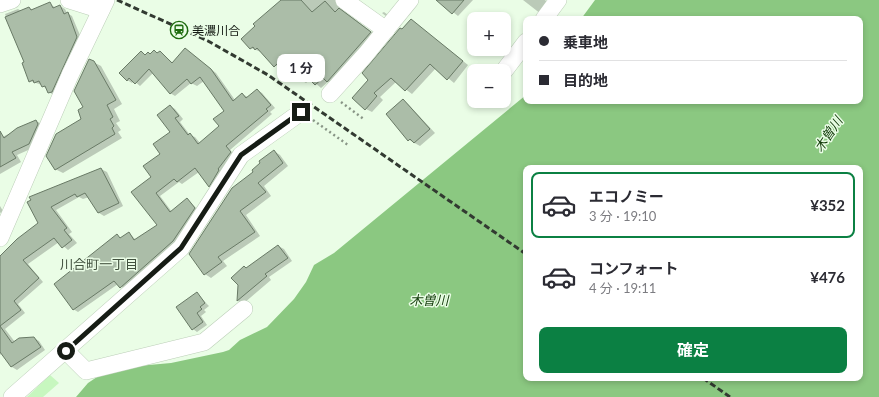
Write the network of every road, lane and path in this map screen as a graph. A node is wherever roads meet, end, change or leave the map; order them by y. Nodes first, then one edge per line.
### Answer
1 (12, 0) edge
2 (69, 0) edge
3 (344, 0) edge
4 (410, 0) edge
5 (558, 0) edge
6 (0, 4) edge
7 (103, 5) edge
8 (546, 16) edge
9 (386, 30) junction
10 (523, 46) edge
11 (509, 64) edge
12 (330, 94) joint
13 (301, 112) joint
14 (365, 120) dead end
15 (348, 145) dead end
16 (0, 238) edge
17 (244, 309) dead end
18 (66, 351) junction
19 (12, 397) edge

1 - 6 street
2 - 7 street
3 - 9 street
4 - 9 street
5 - 8 street
7 - 16 street
9 - 12 street
10 - 11 street
12 - 14 path
13 - 15 path
13 - 18 street
17 - 18 street
18 - 19 street

